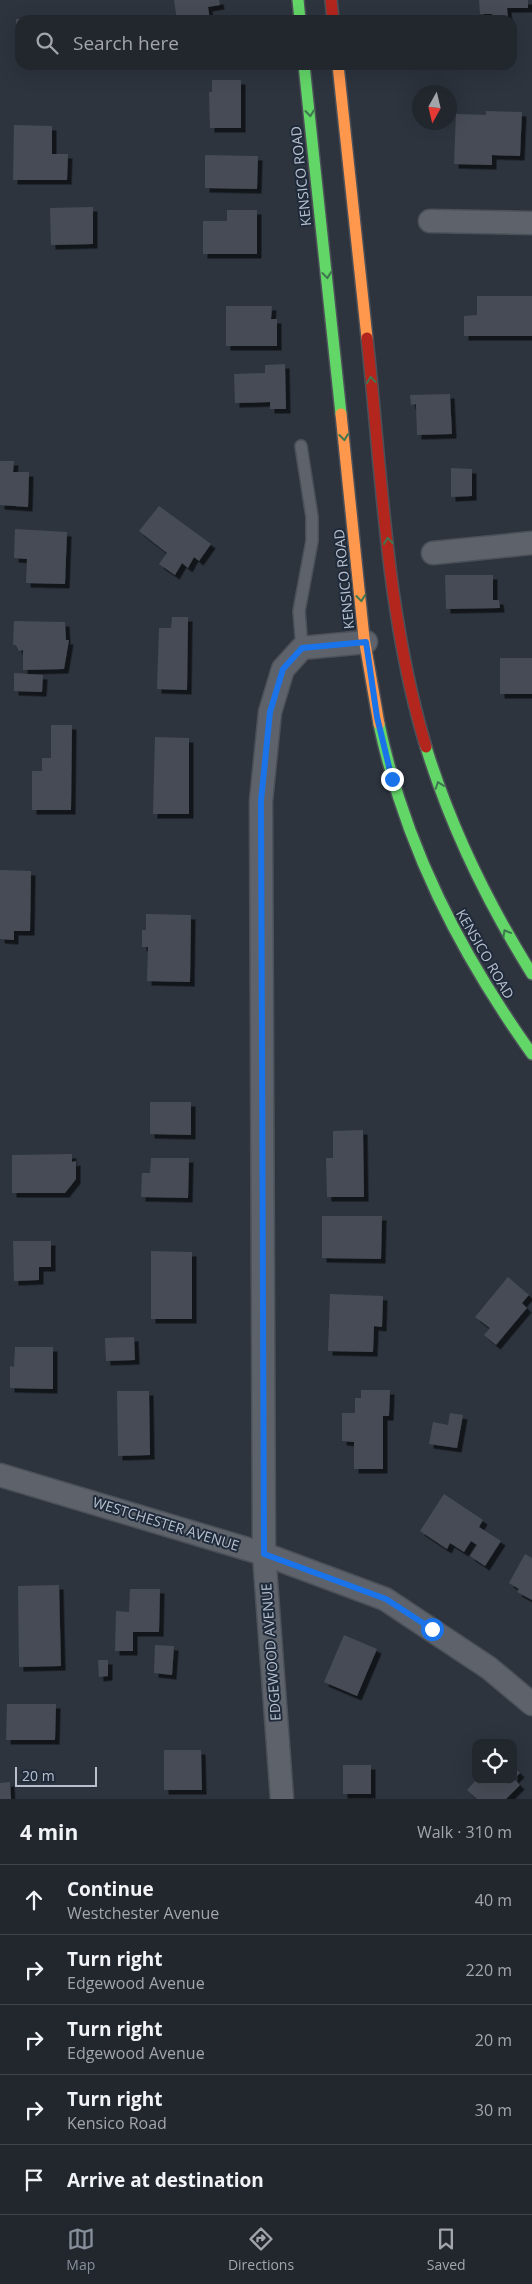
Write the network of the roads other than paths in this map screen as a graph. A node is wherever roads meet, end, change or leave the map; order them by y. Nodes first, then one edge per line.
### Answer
1 (298, 0) edge
2 (331, 0) edge
3 (300, 15) edge
4 (332, 15) edge
5 (305, 70) edge
6 (339, 70) edge
7 (430, 222) dead end
8 (532, 223) edge
9 (301, 446) dead end
10 (532, 543) edge
11 (433, 553) dead end
12 (366, 642) junction
13 (302, 648) junction
14 (532, 974) edge
15 (532, 1054) edge
16 (0, 1475) edge
17 (264, 1554) junction
18 (532, 1704) edge
19 (282, 1799) edge

1 - 3 street
2 - 4 street
5 -> 12 street, KENSICO ROAD
14 -> 6 street
7 - 8 street
9 - 13 lane
10 - 11 street
12 - 13 street
12 - 15 street, KENSICO ROAD
13 - 17 street, EDGEWOOD AVENUE
16 - 17 street, WESTCHESTER AVENUE
17 - 18 street, WESTCHESTER AVENUE
17 - 19 street, EDGEWOOD AVENUE

